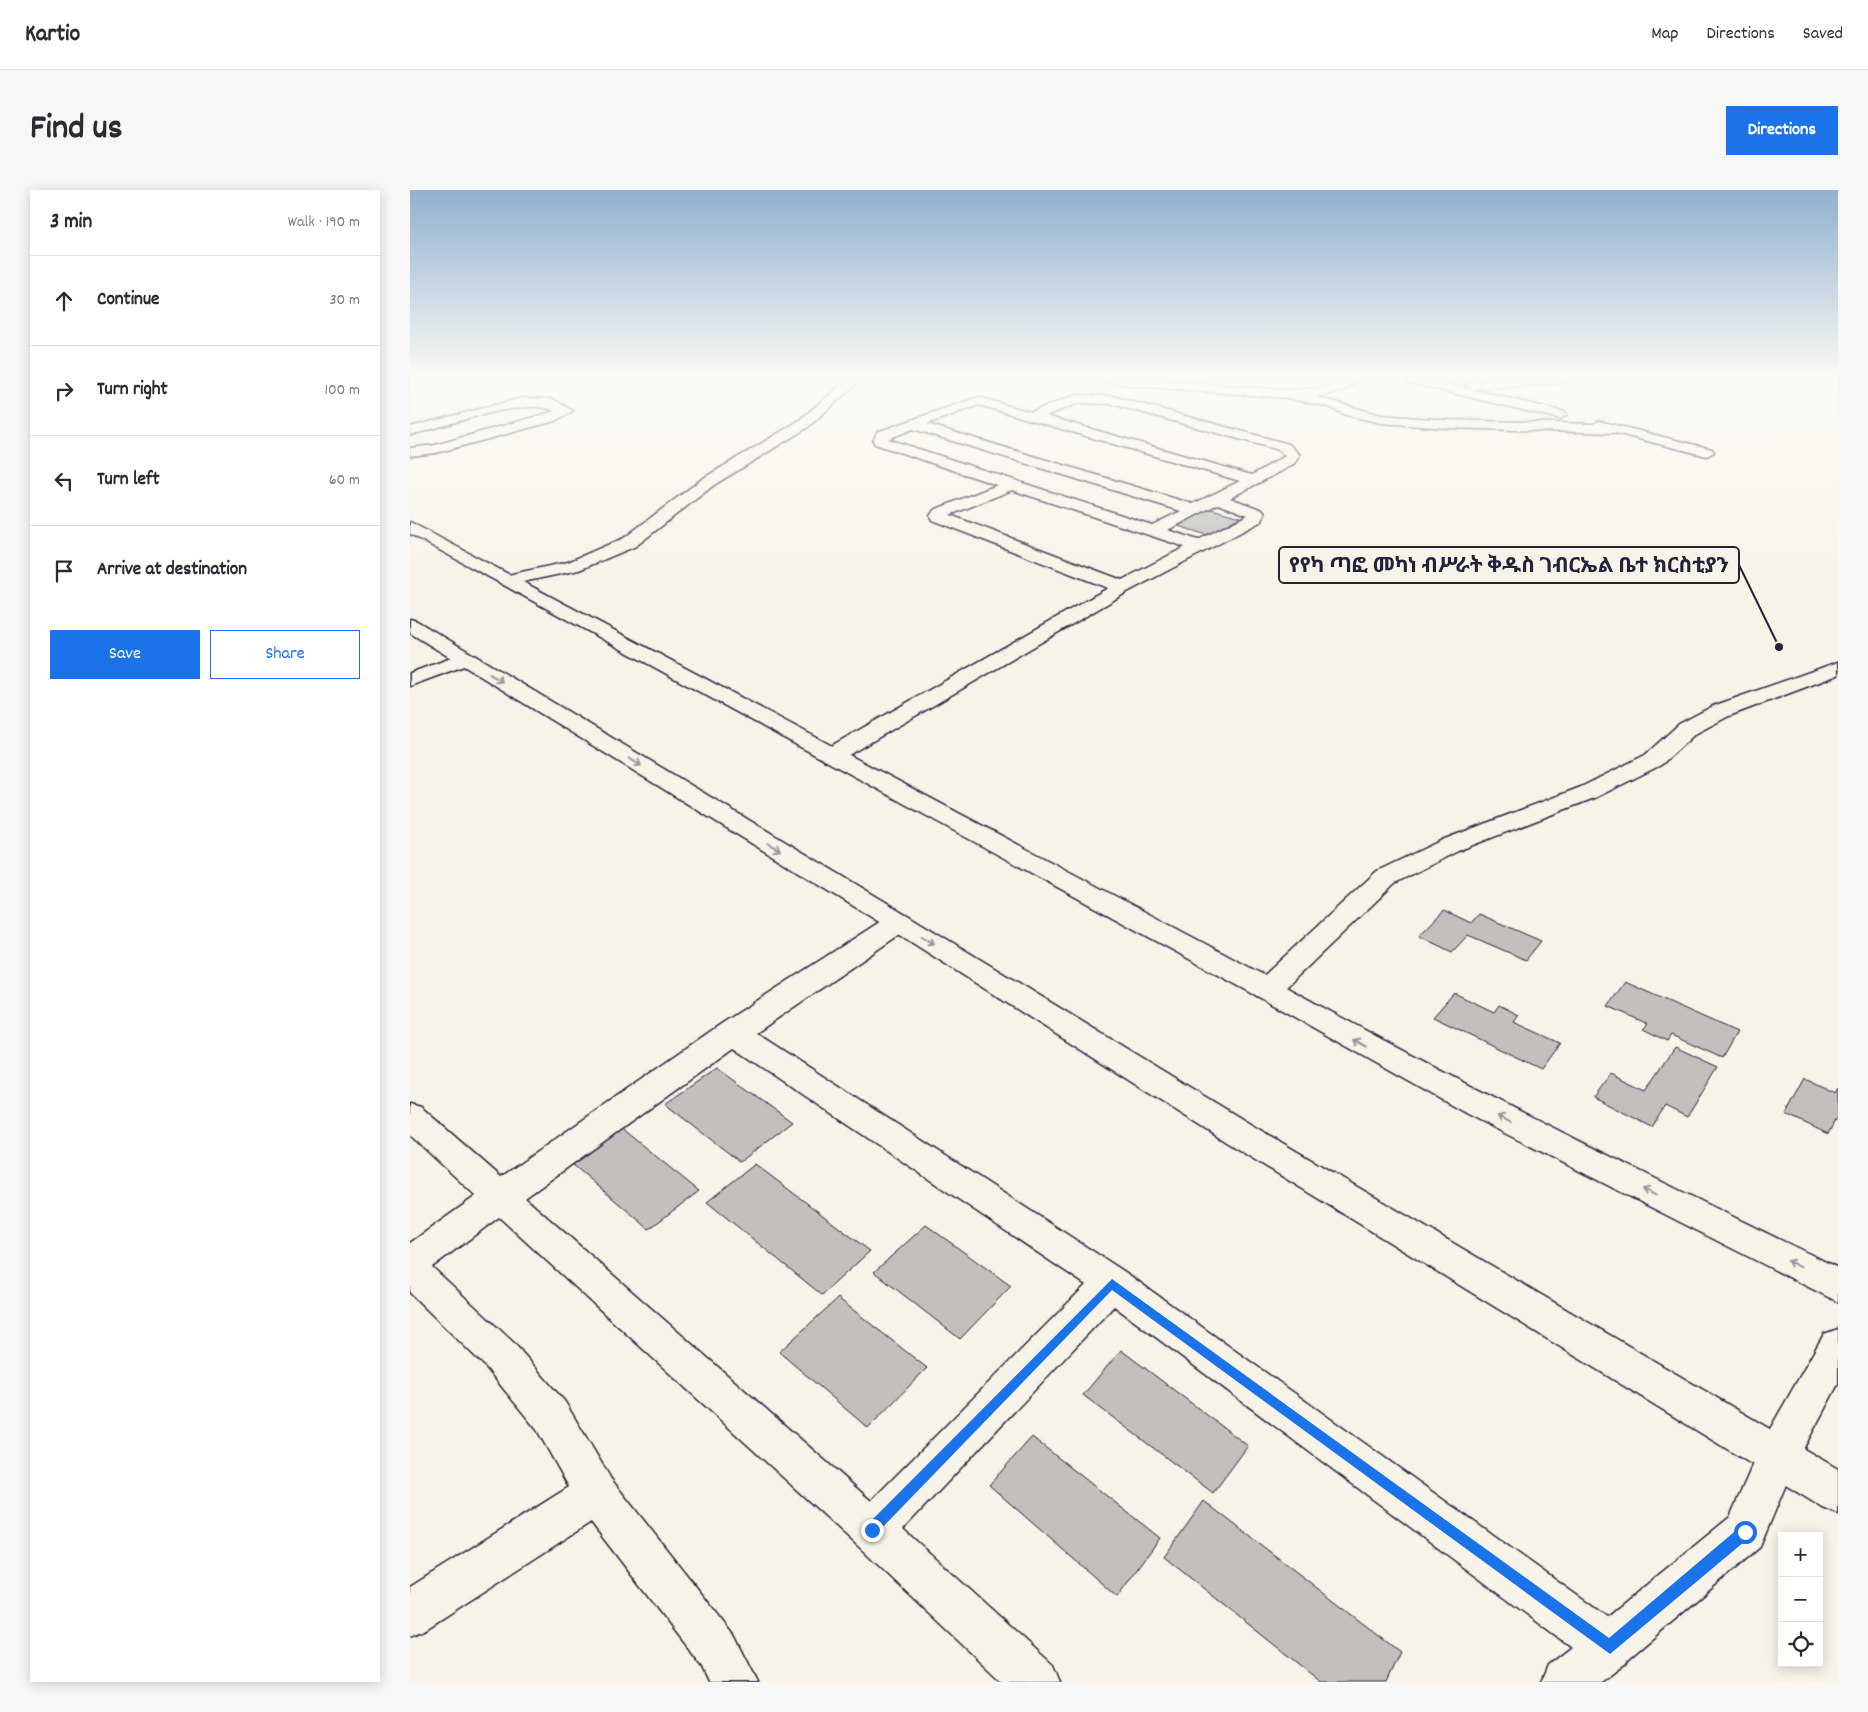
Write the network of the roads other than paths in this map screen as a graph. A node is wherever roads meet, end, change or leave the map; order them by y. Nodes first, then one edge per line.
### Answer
1 (437, 449) edge
2 (763, 449) edge
3 (904, 449) edge
4 (994, 449) edge
5 (1143, 449) edge
6 (1286, 449) edge
7 (1694, 449) edge
8 (410, 452) edge
9 (1707, 452) dead end
10 (1254, 480) junction
11 (1013, 484) junction
12 (1217, 500) junction
13 (1195, 510) junction
14 (410, 527) edge
15 (1154, 531) junction
16 (1198, 546) junction
17 (509, 580) junction
18 (1123, 587) junction
19 (410, 625) edge
20 (465, 659) junction
21 (1838, 668) edge
22 (410, 680) edge
23 (832, 755) junction
24 (899, 922) junction
25 (1267, 989) junction
26 (732, 1032) junction
27 (410, 1116) edge
28 (501, 1195) junction
29 (410, 1263) edge
30 (410, 1270) edge
31 (1112, 1283) junction
32 (1838, 1286) edge
33 (1838, 1346) edge
34 (1777, 1457) junction
35 (1838, 1493) edge
36 (596, 1494) junction
37 (872, 1530) junction
38 (410, 1613) edge
39 (1610, 1647) junction
40 (734, 1682) edge
41 (1036, 1682) edge
42 (1565, 1682) edge

1 - 8 main road
2 - 17 main road
3 - 11 main road
4 - 13 main road
5 - 10 main road
6 - 10 main road
7 - 9 main road
10 - 12 main road
11 - 15 main road
11 - 18 main road
12 - 13 main road
12 - 16 main road
13 - 15 main road
14 - 17 main road
15 - 16 main road
16 - 18 main road
17 - 23 main road
18 - 23 main road
19 - 20 main road
20 - 22 main road
20 -> 24 main road
21 - 25 main road
23 - 25 main road
24 - 26 main road
24 -> 34 main road
32 -> 25 main road
26 - 28 main road
26 - 31 main road
27 - 28 main road
28 - 29 main road
28 - 37 main road
30 - 36 main road
31 - 37 main road
31 - 39 main road
33 - 34 main road
34 - 35 main road
34 - 39 main road
36 - 38 main road
36 - 40 main road
37 - 41 main road
39 - 42 main road

